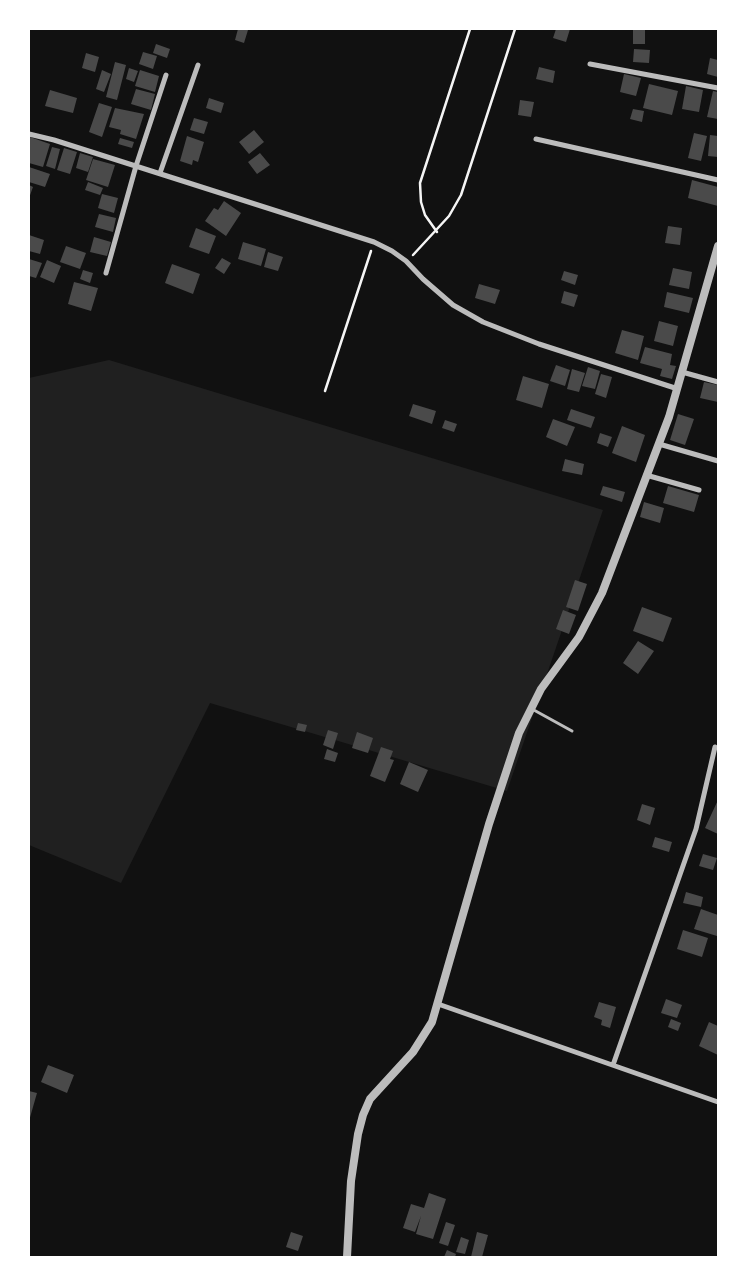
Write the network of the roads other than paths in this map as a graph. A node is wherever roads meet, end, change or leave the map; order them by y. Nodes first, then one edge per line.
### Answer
1 (590, 64) dead end
2 (198, 65) dead end
3 (166, 75) dead end
4 (718, 88) edge
5 (29, 134) edge
6 (536, 138) dead end
7 (136, 166) junction
8 (160, 173) junction
9 (718, 180) edge
10 (718, 246) edge
11 (106, 273) dead end
12 (682, 372) junction
13 (718, 382) edge
14 (678, 389) junction
15 (659, 444) junction
16 (718, 462) edge
17 (646, 475) junction
18 (699, 490) dead end
19 (530, 708) junction
20 (572, 731) dead end
21 (715, 747) dead end
22 (438, 1004) junction
23 (612, 1065) junction
24 (718, 1102) edge
25 (347, 1257) edge

1 - 4 street
2 - 8 street
3 - 7 street
5 - 7 street
6 - 9 street
7 - 8 street
7 - 11 street
8 - 14 street
10 - 12 street
12 - 13 street
12 - 14 street
14 - 15 street
15 - 16 street
15 - 17 street
17 - 18 street
17 - 19 street
19 - 20 lane
19 - 22 street
21 - 23 street
22 - 23 street
22 - 25 street
23 - 24 street

